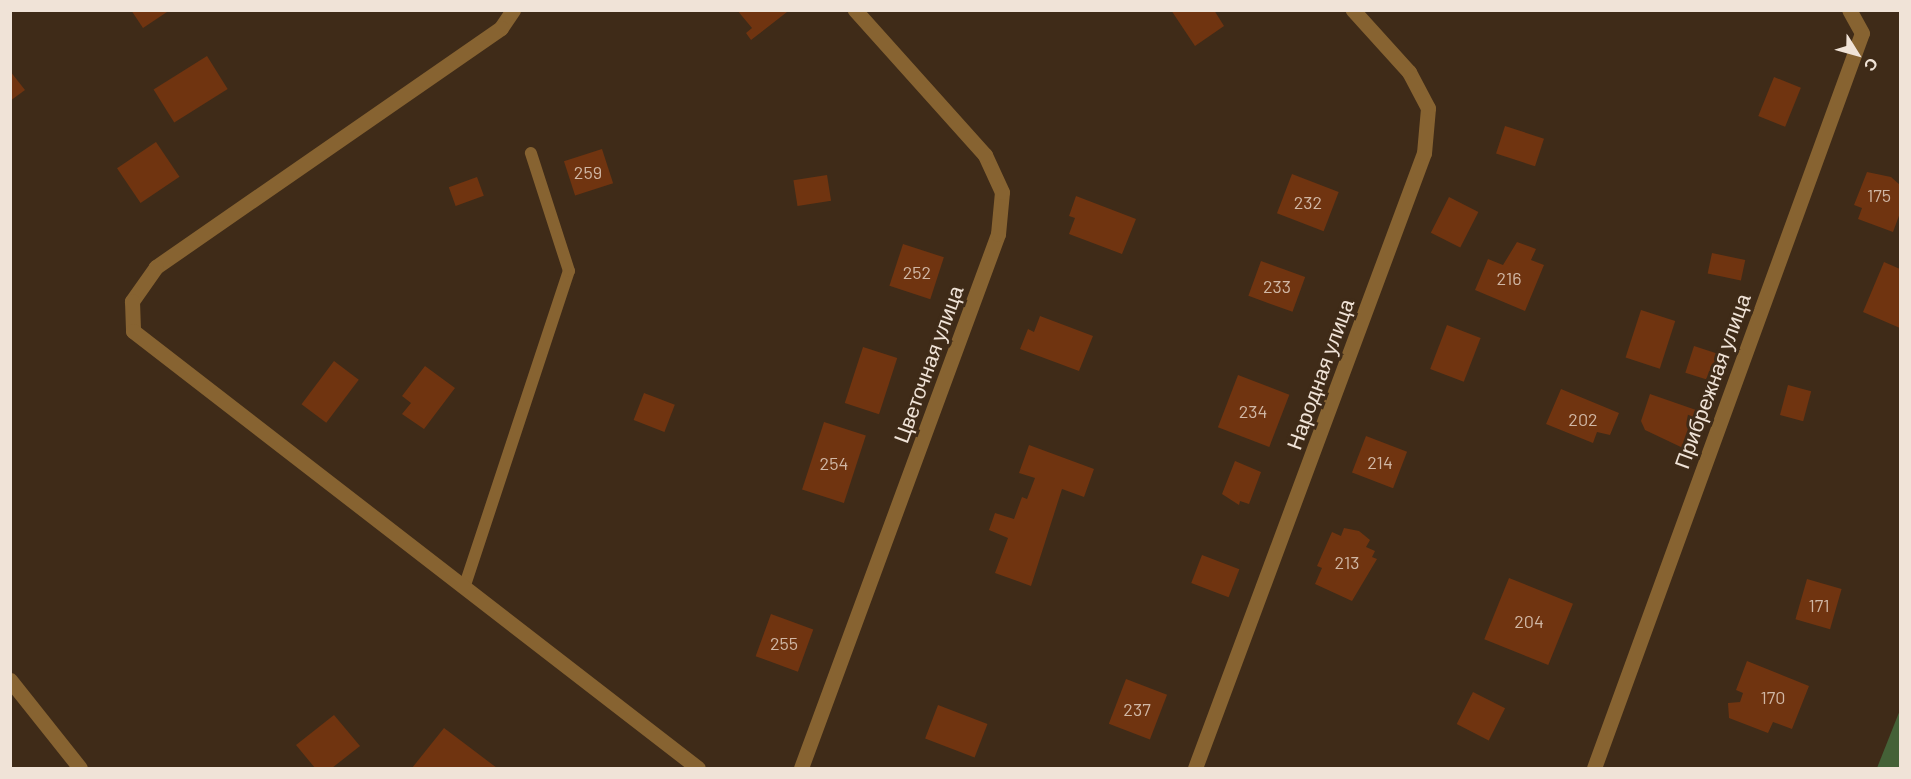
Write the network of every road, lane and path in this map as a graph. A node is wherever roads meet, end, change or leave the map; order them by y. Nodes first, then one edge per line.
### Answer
1 (513, 10) edge
2 (855, 10) edge
3 (1353, 10) edge
4 (1849, 10) edge
5 (531, 153) dead end
6 (464, 588) junction
7 (10, 680) edge
8 (80, 768) edge
9 (698, 768) edge
10 (801, 768) edge
11 (1195, 768) edge
12 (1594, 768) edge

1 - 6 street
2 - 10 street, Цветочная улица
3 - 11 street, Народная улица
4 - 12 street, Прибрежная улица
5 - 6 lane
6 - 9 street
7 - 8 street

